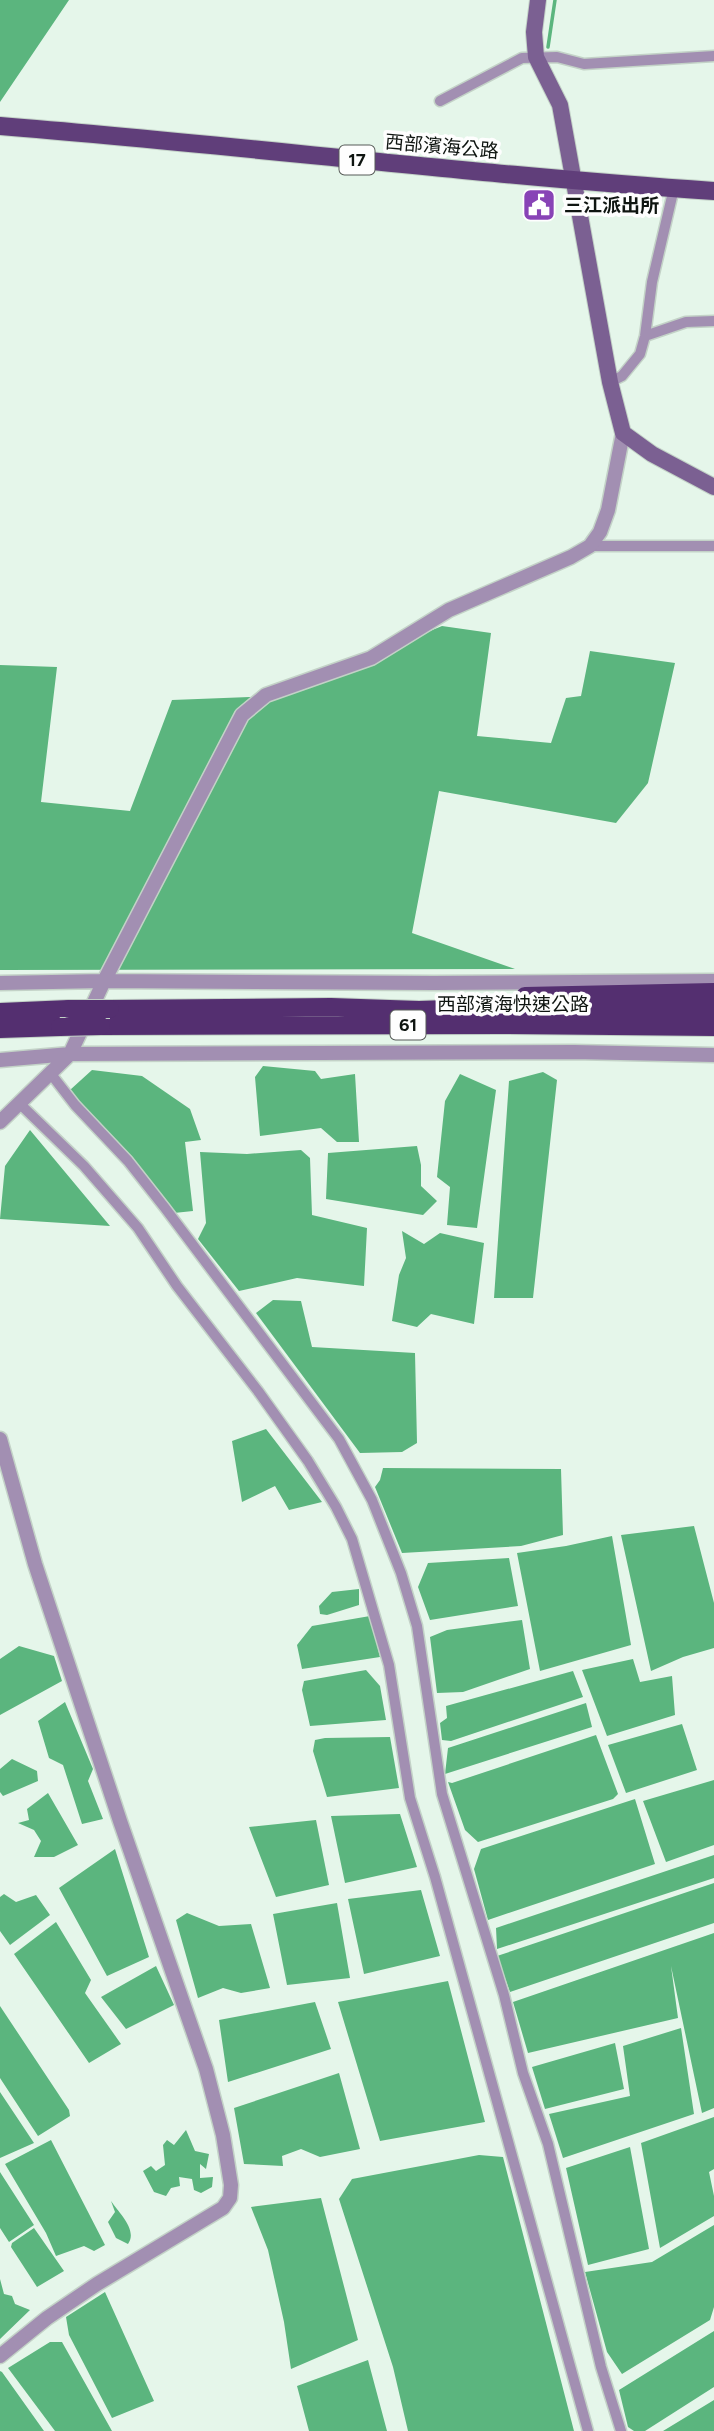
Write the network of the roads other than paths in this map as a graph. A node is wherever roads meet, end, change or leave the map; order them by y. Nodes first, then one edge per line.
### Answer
1 (538, 0) edge
2 (714, 56) edge
3 (536, 57) junction
4 (440, 101) dead end
5 (0, 126) edge
6 (572, 179) junction
7 (674, 188) junction
8 (714, 191) edge
9 (714, 321) edge
10 (645, 336) junction
11 (610, 382) junction
12 (623, 433) junction
13 (714, 488) edge
14 (714, 545) edge
15 (590, 546) junction
16 (104, 981) junction
17 (714, 981) edge
18 (0, 983) edge
19 (714, 992) edge
20 (714, 1010) edge
21 (331, 1016) junction
22 (2, 1023) edge
23 (714, 1027) edge
24 (714, 1038) edge
25 (70, 1054) junction
26 (714, 1055) edge
27 (0, 1060) edge
28 (49, 1076) junction
29 (23, 1099) junction
30 (0, 1122) edge
31 (0, 1439) edge
32 (0, 2356) edge
33 (587, 2431) edge
34 (621, 2431) edge

1 - 3 main road
2 - 3 street
3 - 4 street
3 - 6 main road
5 - 6 main road, 西部濱海公路 / 17
6 - 7 main road, 西部濱海公路 / 17
6 - 11 main road
7 - 8 main road, 西部濱海公路 / 17
7 - 10 street
9 - 10 street
10 - 11 street
11 - 12 main road
12 - 13 main road
12 - 15 street
14 - 15 street
15 - 16 street
16 - 17 street
16 - 18 street
16 - 25 street
19 - 21 highway
20 - 21 highway, 西部濱海快速公路 / 61
21 - 22 highway, 西部濱海快速公路 / 61, bridge
21 - 22 highway, 西部濱海快速公路 / 61, bridge
21 - 23 highway, 西部濱海快速公路 / 61
21 - 24 highway
25 - 26 street
25 - 27 street
25 - 28 street
28 - 29 street
28 - 34 street
29 - 30 street
29 - 33 street
31 - 32 street

